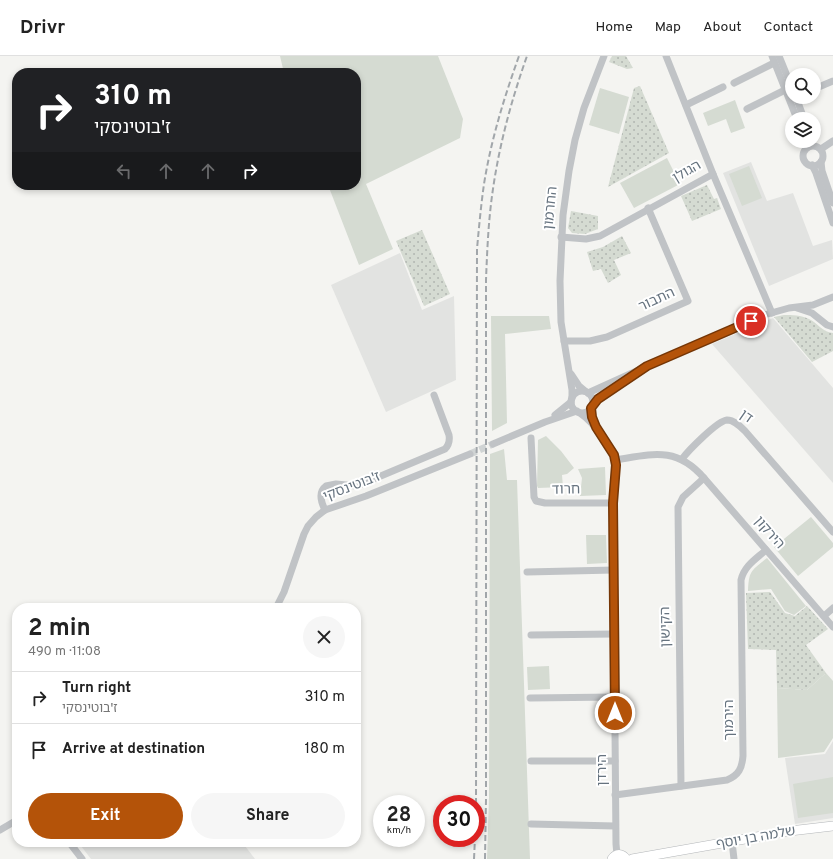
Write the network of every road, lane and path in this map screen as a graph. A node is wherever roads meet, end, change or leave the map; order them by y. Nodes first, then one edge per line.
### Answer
1 (604, 56) edge
2 (666, 56) edge
3 (780, 56) edge
4 (773, 59) edge
5 (785, 74) edge
6 (833, 81) edge
7 (785, 82) edge
8 (734, 83) dead end
9 (821, 86) edge
10 (724, 87) dead end
11 (785, 91) edge
12 (686, 105) junction
13 (747, 109) dead end
14 (833, 141) edge
15 (821, 144) edge
16 (808, 148) edge
17 (819, 148) edge
18 (805, 150) joint
19 (821, 162) junction
20 (812, 166) junction
21 (713, 174) junction
22 (833, 203) edge
23 (648, 208) junction
24 (833, 222) edge
25 (561, 237) junction
26 (833, 291) edge
27 (828, 299) edge
28 (789, 308) junction
29 (772, 313) junction
30 (822, 321) junction
31 (833, 326) edge
32 (564, 341) junction
33 (647, 366) junction
34 (568, 368) junction
35 (587, 392) junction
36 (434, 395) dead end
37 (572, 400) junction
38 (592, 406) junction
39 (578, 412) junction
40 (545, 422) junction
41 (596, 427) junction
42 (531, 438) dead end
43 (492, 444) tunnel mouth
44 (470, 454) tunnel mouth
45 (682, 459) junction
46 (615, 460) junction
47 (704, 478) junction
48 (613, 503) junction
49 (325, 510) junction
50 (833, 532) edge
51 (766, 550) junction
52 (614, 570) junction
53 (527, 572) dead end
54 (278, 603) edge
55 (833, 608) edge
56 (824, 616) junction
57 (833, 627) edge
58 (614, 634) junction
59 (531, 635) dead end
60 (615, 697) junction
61 (530, 698) dead end
62 (531, 761) dead end
63 (615, 761) junction
64 (681, 786) junction
65 (615, 795) junction
66 (12, 823) edge
67 (531, 824) dead end
68 (616, 826) junction
69 (833, 826) edge
70 (0, 830) edge
71 (732, 842) junction
72 (73, 847) edge
73 (618, 858) edge
74 (82, 859) edge
75 (632, 859) edge
76 (734, 859) edge

1 - 25 street, החרמון
2 - 12 street, הגולן
3 - 5 street
4 - 7 street
4 - 8 street
6 - 9 street
10 - 12 street
11 - 13 street
12 - 21 street, הגולן
14 - 15 street
16 - 18 street
17 - 19 street
18 - 20 street
19 - 20 street
19 - 22 street
20 - 24 street
21 - 23 street, הגולן
21 - 29 street
23 - 25 street, הגולן
23 - 32 street, התבור
25 - 32 street, החרמון
26 - 27 street
27 - 28 street
27 - 30 street
28 - 29 street
28 - 30 street
29 - 33 street
30 - 31 street
32 - 34 street, החרמון
33 - 35 street
33 - 38 street
34 - 35 street, החרמון
34 - 37 street, החרמון
35 - 37 street
35 - 38 street
36 - 49 street
37 - 39 street
37 - 40 street
38 - 39 street
38 - 41 street
39 - 40 street
39 - 41 street
40 - 43 street
41 - 46 street
42 - 48 street, חרוד
44 - 49 street, ז'בוטינסקי
45 - 46 street
45 - 47 street, הירקון
45 - 50 street, דן
46 - 48 street, הירדן
47 - 51 street, הירקון
47 - 64 street, הקישון
48 - 52 street, הירדן
49 - 54 street, ז'בוטינסקי
51 - 56 street, הירקון
51 - 64 street, הירמוך
52 - 53 street
52 - 58 street, הירדן
55 - 56 street
56 - 57 street, הירקון
58 - 59 street
58 - 60 street, הירדן
60 - 61 street
60 - 63 street, הירדן
62 - 63 street
63 - 65 street, הירדן
64 - 65 street, הירמוך
65 - 68 street, הירדן
66 - 70 street
67 - 68 street
68 - 73 street, הירדן
69 - 71 main road, שלמה בן יוסף
71 - 75 main road, שלמה בן יוסף
71 - 76 street
72 - 74 street

